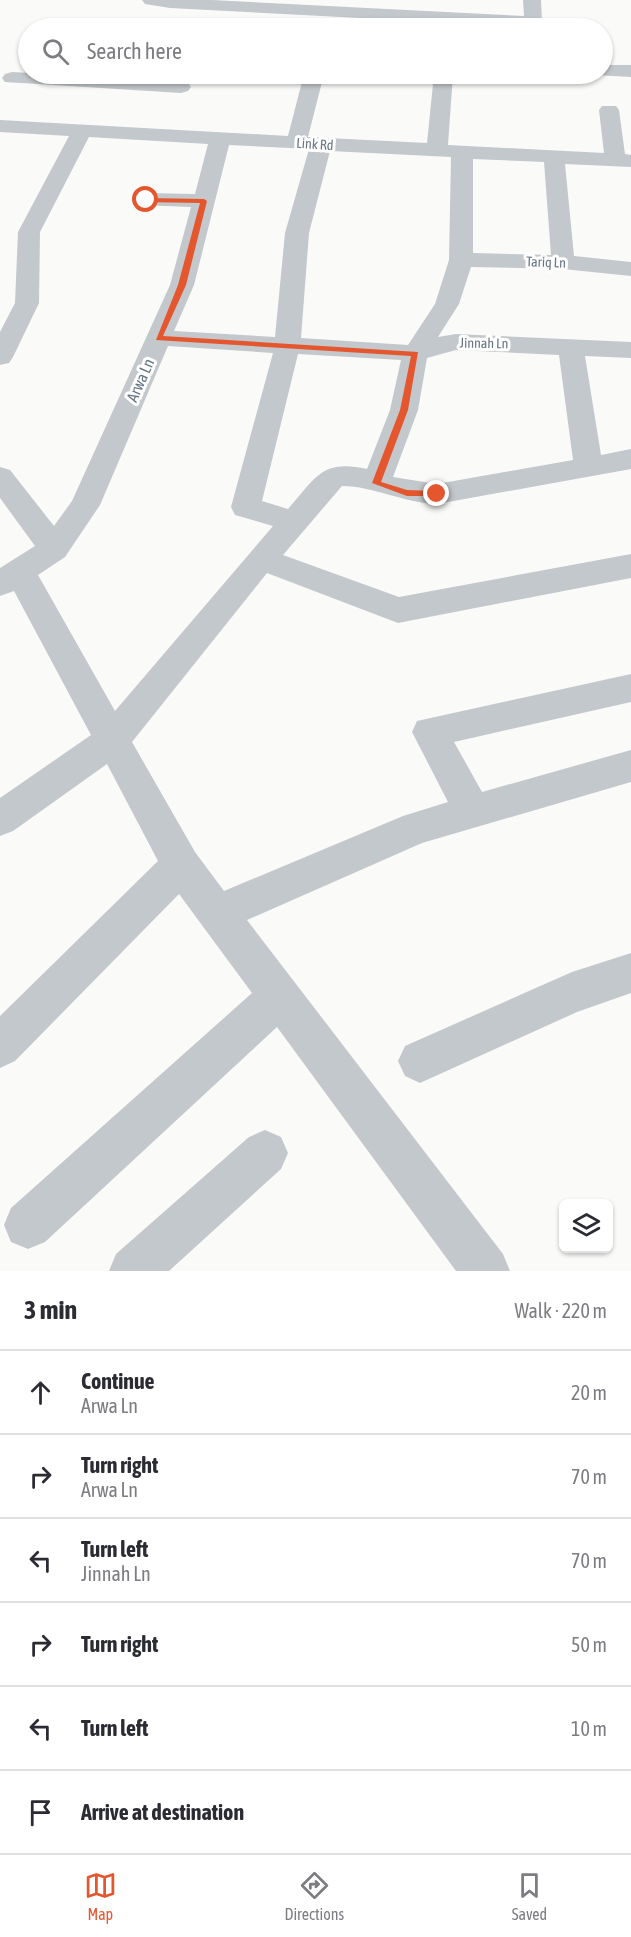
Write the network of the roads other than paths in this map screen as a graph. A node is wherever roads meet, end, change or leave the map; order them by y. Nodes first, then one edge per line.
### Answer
1 (151, 0) edge
2 (532, 0) edge
3 (332, 13) edge
4 (448, 15) edge
5 (484, 18) edge
6 (533, 18) edge
7 (613, 71) edge
8 (631, 71) edge
9 (12, 78) dead end
10 (18, 78) edge
11 (182, 84) edge
12 (311, 84) edge
13 (443, 84) edge
14 (609, 110) dead end
15 (0, 126) edge
16 (82, 131) junction
17 (156, 135) junction
18 (220, 139) junction
19 (296, 143) junction
20 (321, 145) junction
21 (437, 151) junction
22 (462, 152) junction
23 (554, 157) junction
24 (623, 160) edge
25 (146, 200) dead end
26 (204, 201) junction
27 (461, 260) junction
28 (563, 262) junction
29 (631, 269) edge
30 (158, 338) junction
31 (571, 346) junction
32 (287, 348) junction
33 (631, 350) edge
34 (416, 353) junction
35 (0, 357) edge
36 (631, 459) edge
37 (588, 467) junction
38 (0, 477) edge
39 (376, 483) junction
40 (294, 522) junction
41 (54, 549) junction
42 (262, 559) junction
43 (631, 566) edge
44 (10, 578) edge
45 (631, 688) edge
46 (112, 740) junction
47 (631, 766) edge
48 (473, 812) junction
49 (0, 819) edge
50 (181, 865) junction
51 (218, 914) junction
52 (631, 973) edge
53 (280, 996) junction
54 (0, 1046) edge
55 (420, 1061) dead end
56 (265, 1153) dead end
57 (28, 1225) dead end
58 (133, 1271) edge
59 (486, 1271) edge

1 - 3 street
2 - 6 street
3 - 4 street
4 - 5 street
7 - 8 street
9 - 10 street
11 - 17 street
12 - 19 street
13 - 21 street
14 - 24 street
15 - 16 street, Link Rd
16 - 17 street, Link Rd
16 - 35 street
17 - 18 street, Link Rd
18 - 19 street, Link Rd
18 - 26 street, Arwa Ln
19 - 20 street, Link Rd
20 - 21 street, Link Rd
20 - 32 street
21 - 22 street, Link Rd
22 - 23 street, Link Rd
22 - 27 street
23 - 24 street, Link Rd
23 - 28 street
25 - 26 street
26 - 30 street, Arwa Ln
27 - 28 street, Tariq Ln
27 - 34 street
28 - 29 street, Tariq Ln
30 - 32 street, Jinnah Ln
30 - 41 street, Arwa Ln
31 - 33 street, Jinnah Ln
31 - 34 street, Jinnah Ln
31 - 37 street
32 - 34 street, Jinnah Ln
32 - 40 street
34 - 39 street
36 - 37 street
37 - 39 street
38 - 41 street
39 - 40 street
40 - 42 street
41 - 44 street
42 - 43 street
42 - 46 street
44 - 46 street
45 - 48 street
46 - 49 street
46 - 50 street
47 - 48 street
48 - 51 street
50 - 51 street
50 - 54 street
51 - 53 street
52 - 55 street
53 - 57 street
53 - 59 street
56 - 58 street

